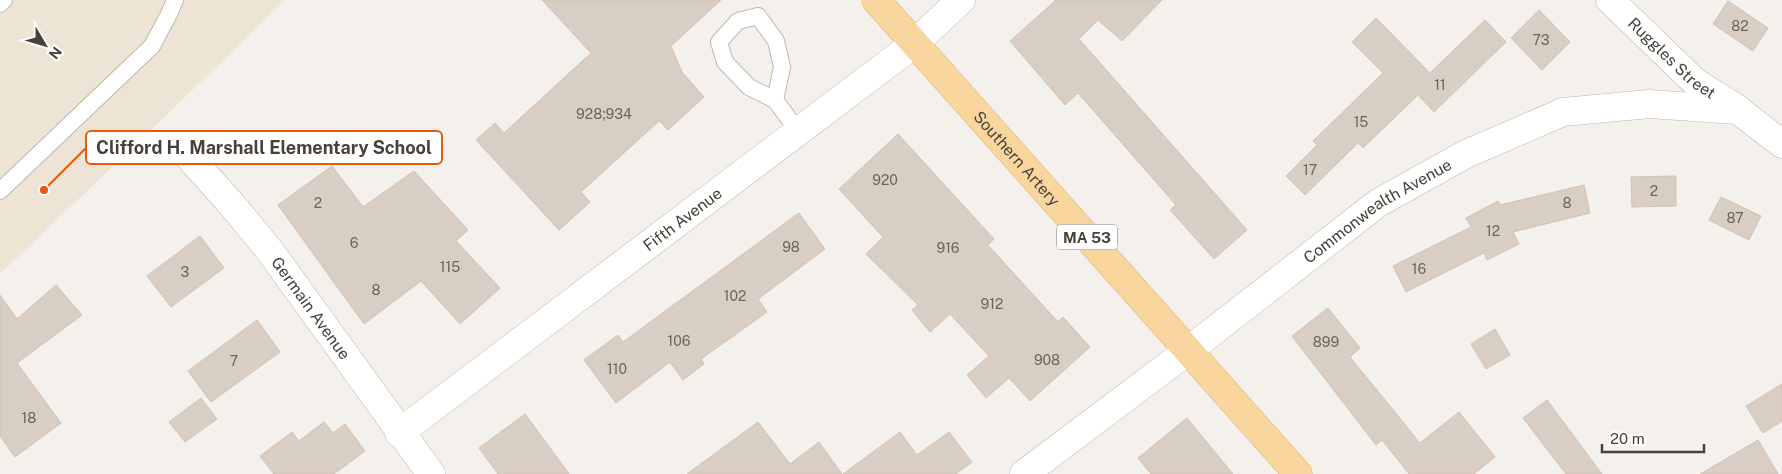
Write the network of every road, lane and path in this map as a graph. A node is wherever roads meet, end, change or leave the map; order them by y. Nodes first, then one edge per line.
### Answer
1 (4, 0) edge
2 (175, 0) edge
3 (876, 0) edge
4 (961, 0) edge
5 (1610, 0) edge
6 (0, 4) edge
7 (914, 44) junction
8 (775, 100) junction
9 (1738, 110) junction
10 (798, 131) junction
11 (1782, 144) edge
12 (182, 149) dead end
13 (0, 191) edge
14 (1189, 350) junction
15 (399, 432) junction
16 (431, 474) edge
17 (1024, 474) edge
18 (1298, 474) edge

1 - 6 lane
2 - 13 lane
3 - 7 main road, Southern Artery / MA 53
4 - 7 street, Fifth Avenue
5 - 9 street, Ruggles Street
7 - 10 street, Fifth Avenue
7 - 14 main road, Southern Artery / MA 53
8 - 8 lane
8 - 10 lane
9 - 11 street
9 - 14 street, Commonwealth Avenue
10 - 15 street, Fifth Avenue
12 - 15 street, Germain Avenue
14 - 17 street, Commonwealth Avenue
14 - 18 main road, Southern Artery / MA 53
15 - 16 street, Germain Avenue

